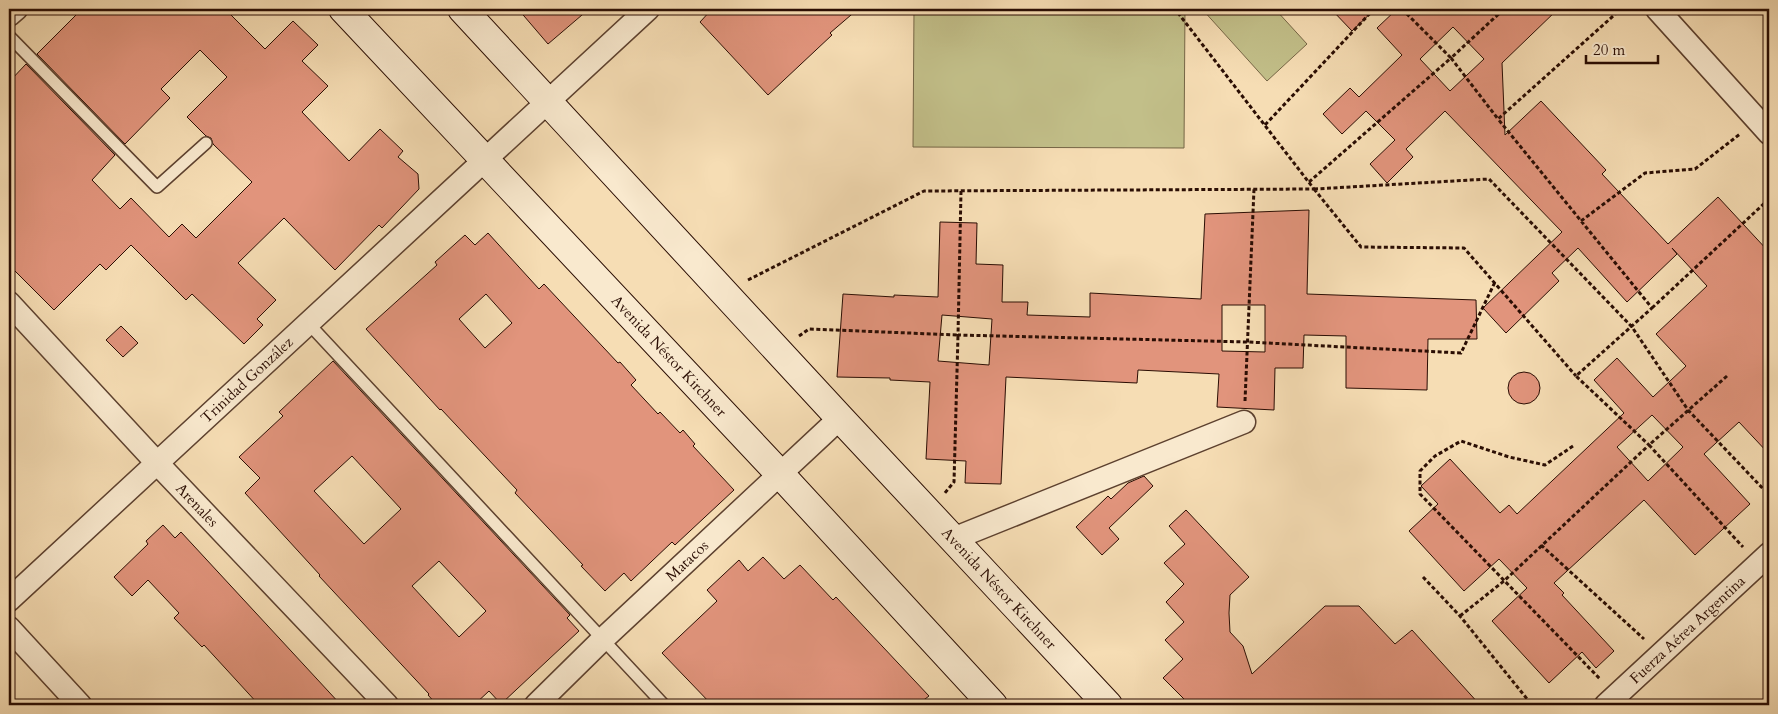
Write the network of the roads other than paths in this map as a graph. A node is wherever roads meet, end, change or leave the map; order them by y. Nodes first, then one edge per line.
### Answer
1 (16, 9) edge
2 (343, 9) edge
3 (462, 9) edge
4 (648, 9) edge
5 (1657, 9) edge
6 (9, 15) edge
7 (9, 36) edge
8 (548, 101) junction
9 (1763, 127) edge
10 (206, 143) dead end
11 (485, 160) junction
12 (9, 303) edge
13 (308, 323) junction
14 (840, 418) junction
15 (1244, 422) road end
16 (157, 463) junction
17 (780, 474) junction
18 (953, 539) junction
19 (1764, 559) edge
20 (9, 600) edge
21 (9, 628) edge
22 (602, 640) junction
23 (1611, 701) edge
24 (80, 705) edge
25 (387, 705) edge
26 (536, 705) edge
27 (664, 705) edge
28 (993, 705) edge
29 (1108, 705) edge

1 - 6 street
2 - 11 main road, Avenida Néstor Kirchner
3 - 8 main road, Avenida Néstor Kirchner
4 - 8 street, Trinidad González
5 - 9 street
7 - 10 lane
8 - 11 street, Trinidad González
8 - 14 main road, Avenida Néstor Kirchner
11 - 13 street, Trinidad González
11 - 17 main road, Avenida Néstor Kirchner
12 - 16 street, Arenales
13 - 16 street, Trinidad González
13 - 22 lane
14 - 17 street, Matacos
14 - 18 main road, Avenida Néstor Kirchner
15 - 18 street
16 - 20 street, Trinidad González
16 - 25 street, Arenales
17 - 22 street, Matacos
17 - 28 main road, Avenida Néstor Kirchner
18 - 29 main road, Avenida Néstor Kirchner
19 - 23 street, Fuerza Aérea Argentina
21 - 24 street
22 - 26 street, Matacos
22 - 27 lane

